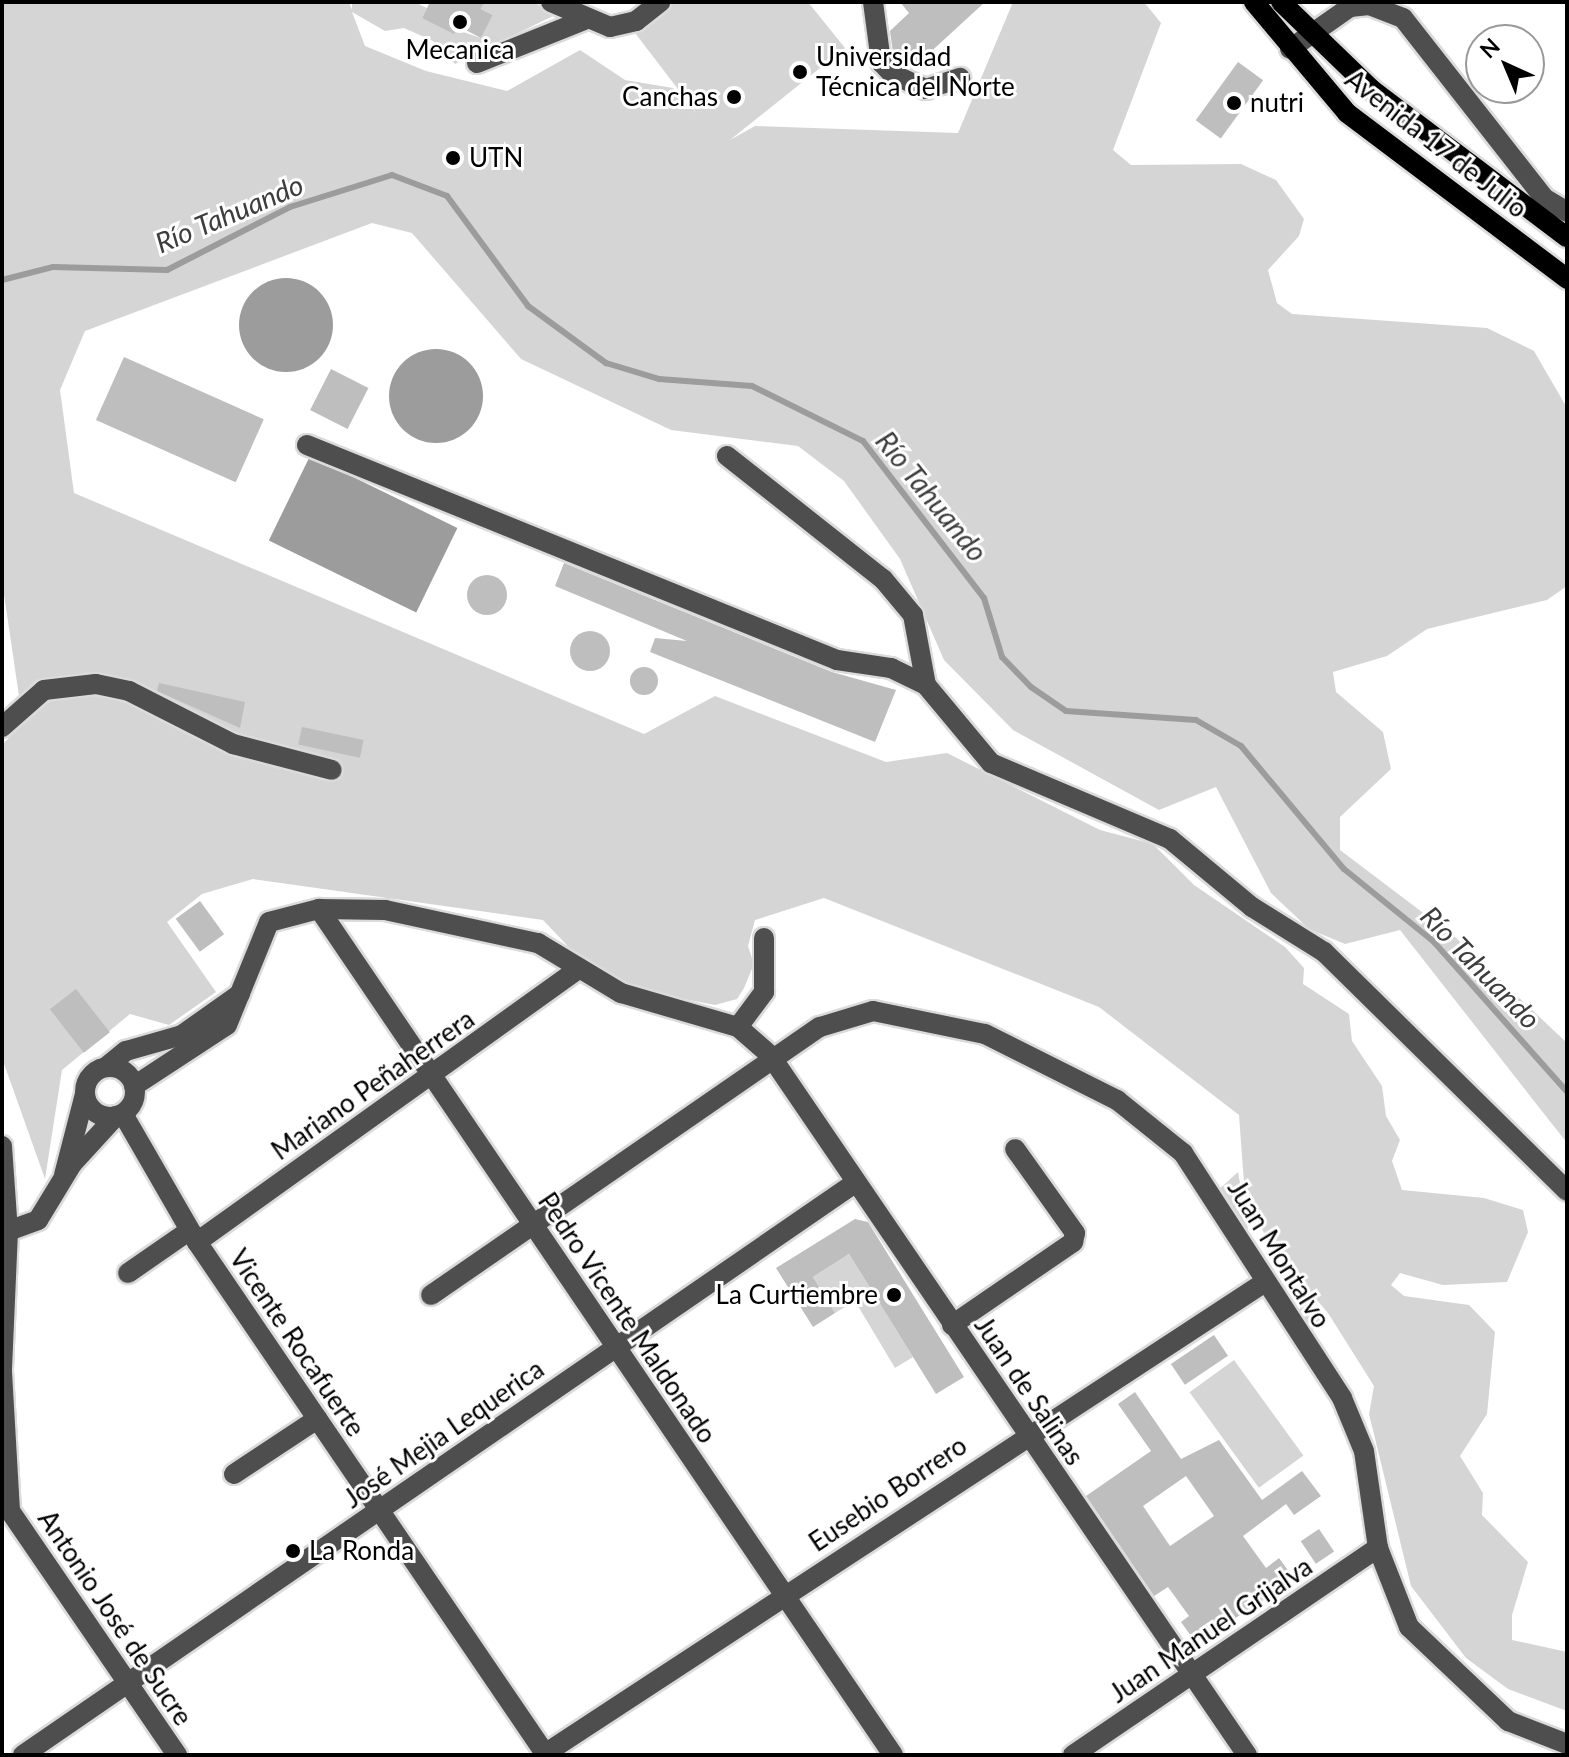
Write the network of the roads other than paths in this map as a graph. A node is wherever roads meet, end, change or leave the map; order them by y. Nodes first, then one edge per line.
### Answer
1 (551, 2) edge
2 (660, 2) edge
3 (873, 2) edge
4 (1254, 2) edge
5 (1281, 2) edge
6 (584, 20) junction
7 (1309, 36) junction
8 (1290, 49) junction
9 (477, 63) dead end
10 (960, 78) dead end
11 (1567, 212) edge
12 (1567, 237) edge
13 (1567, 279) edge
14 (307, 445) dead end
15 (727, 456) dead end
16 (926, 685) junction
17 (2, 727) edge
18 (332, 770) dead end
19 (319, 909) junction
20 (764, 938) dead end
21 (579, 969) junction
22 (240, 994) junction
23 (738, 1027) junction
24 (770, 1055) junction
25 (106, 1067) junction
26 (431, 1077) junction
27 (134, 1086) junction
28 (85, 1094) junction
29 (120, 1115) junction
30 (2, 1146) edge
31 (1015, 1149) dead end
32 (63, 1179) junction
33 (855, 1183) junction
34 (1567, 1191) edge
35 (533, 1227) junction
36 (8, 1231) junction
37 (193, 1236) junction
38 (128, 1273) dead end
39 (1265, 1282) junction
40 (431, 1295) dead end
41 (952, 1325) junction
42 (616, 1348) junction
43 (2, 1371) edge
44 (317, 1419) junction
45 (1027, 1434) junction
46 (234, 1474) dead end
47 (379, 1510) junction
48 (6, 1514) edge
49 (1378, 1548) junction
50 (784, 1595) junction
51 (1192, 1675) junction
52 (128, 1683) junction
53 (1567, 1744) edge
54 (23, 1755) edge
55 (177, 1755) edge
56 (545, 1755) edge
57 (893, 1755) edge
58 (1073, 1755) edge
59 (1247, 1755) edge

1 - 6 street
2 - 6 street
3 - 10 street
4 - 8 main road, Avenida 17 de Julio
5 - 7 main road, Avenida 17 de Julio
6 - 9 street
7 - 8 street
7 - 11 street
7 - 12 main road, Avenida 17 de Julio
8 - 13 main road, Avenida 17 de Julio
14 - 16 street
15 - 16 street
16 - 34 street
17 - 18 street
19 - 21 street
19 - 22 street
19 - 26 street, Pedro Vicente Maldonado
20 - 23 street
21 - 23 street
21 - 26 street, Mariano Peñaherrera
22 - 25 street
22 - 27 street
23 - 24 street, Juan de Salinas
24 - 33 street, Juan de Salinas
24 - 35 street, Juan Montalvo
24 - 39 street, Juan Montalvo
25 - 27 street
25 - 28 street
26 - 35 street, Pedro Vicente Maldonado
26 - 37 street, Mariano Peñaherrera
27 - 29 street
28 - 29 street
28 - 32 street
29 - 32 street
29 - 37 street, Vicente Rocafuerte
30 - 36 street
31 - 41 street
32 - 36 street
33 - 41 street, Juan de Salinas
33 - 42 street, José Mejia Lequerica
35 - 40 street, Juan Montalvo
35 - 42 street, Pedro Vicente Maldonado
36 - 43 street
37 - 38 street, Mariano Peñaherrera
37 - 44 street, Vicente Rocafuerte
39 - 45 street, Eusebio Borrero
39 - 49 street, Juan Montalvo
41 - 45 street, Juan de Salinas
42 - 47 street, José Mejia Lequerica
42 - 50 street, Pedro Vicente Maldonado
43 - 48 street
44 - 46 street
44 - 47 street, Vicente Rocafuerte
45 - 50 street, Eusebio Borrero
45 - 51 street, Juan de Salinas
47 - 52 street, José Mejia Lequerica
47 - 56 street, Vicente Rocafuerte
48 - 52 street, Antonio José de Sucre
49 - 51 street, Juan Manuel Grijalva
49 - 53 street, Juan Montalvo
50 - 56 street, Eusebio Borrero
50 - 57 street, Pedro Vicente Maldonado
51 - 58 street, Juan Manuel Grijalva
51 - 59 street, Juan de Salinas
52 - 54 street, José Mejia Lequerica
52 - 55 street, Antonio José de Sucre

